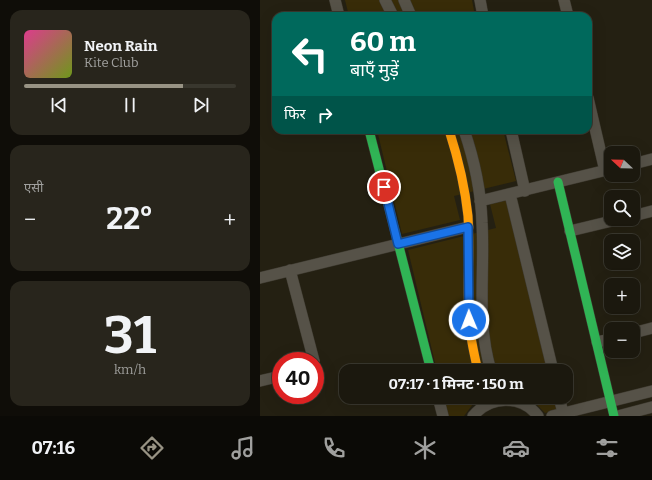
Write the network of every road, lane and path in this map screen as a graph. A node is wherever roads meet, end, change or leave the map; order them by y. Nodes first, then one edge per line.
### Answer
1 (335, 0) edge
2 (385, 0) edge
3 (404, 0) edge
4 (480, 0) edge
5 (564, 0) edge
6 (339, 12) edge
7 (391, 12) edge
8 (409, 12) edge
9 (482, 12) edge
10 (567, 12) edge
11 (592, 112) edge
12 (370, 134) edge
13 (450, 134) edge
14 (465, 134) edge
15 (512, 134) edge
16 (604, 156) edge
17 (652, 159) edge
18 (640, 162) edge
19 (604, 171) edge
20 (558, 182) junction
21 (525, 191) junction
22 (510, 194) junction
23 (480, 201) junction
24 (652, 211) edge
25 (640, 214) edge
26 (604, 223) edge
27 (468, 227) junction
28 (570, 231) junction
29 (398, 244) junction
30 (469, 256) junction
31 (483, 256) junction
32 (290, 270) junction
33 (260, 278) edge
34 (652, 328) edge
35 (640, 331) edge
36 (604, 340) edge
37 (597, 342) junction
38 (312, 352) edge
39 (429, 364) edge
40 (476, 364) edge
41 (489, 364) edge
42 (551, 364) edge
43 (272, 378) edge
44 (260, 381) edge
45 (652, 391) edge
46 (610, 401) junction
47 (439, 404) edge
48 (483, 404) edge
49 (523, 404) edge
50 (561, 404) edge
51 (652, 407) edge
52 (563, 413) junction
53 (442, 416) edge
54 (473, 416) edge
55 (538, 416) edge
56 (552, 416) edge
57 (614, 416) edge
58 (618, 416) edge

1 - 6 street
2 - 7 street
3 - 8 street
4 - 9 street
5 - 10 street
11 - 16 street
12 - 29 street
13 - 27 street
14 - 23 street
15 - 21 street
17 - 18 street
19 - 20 street
20 - 21 street
20 - 28 street
21 - 22 street
22 - 23 street
22 - 42 street
23 - 31 street
24 - 25 street
26 - 28 street
27 - 29 street
27 - 30 street
28 - 37 street
29 - 32 street
29 - 39 street
30 - 31 street
30 - 40 street
31 - 41 street
32 - 33 street
32 - 38 street
34 - 35 street
36 - 37 street
37 - 46 street
43 - 44 street
45 - 46 street
46 - 52 street
46 - 57 street
47 - 53 street
48 - 54 street
49 - 55 street
50 - 52 street
51 - 58 street
52 - 56 street

